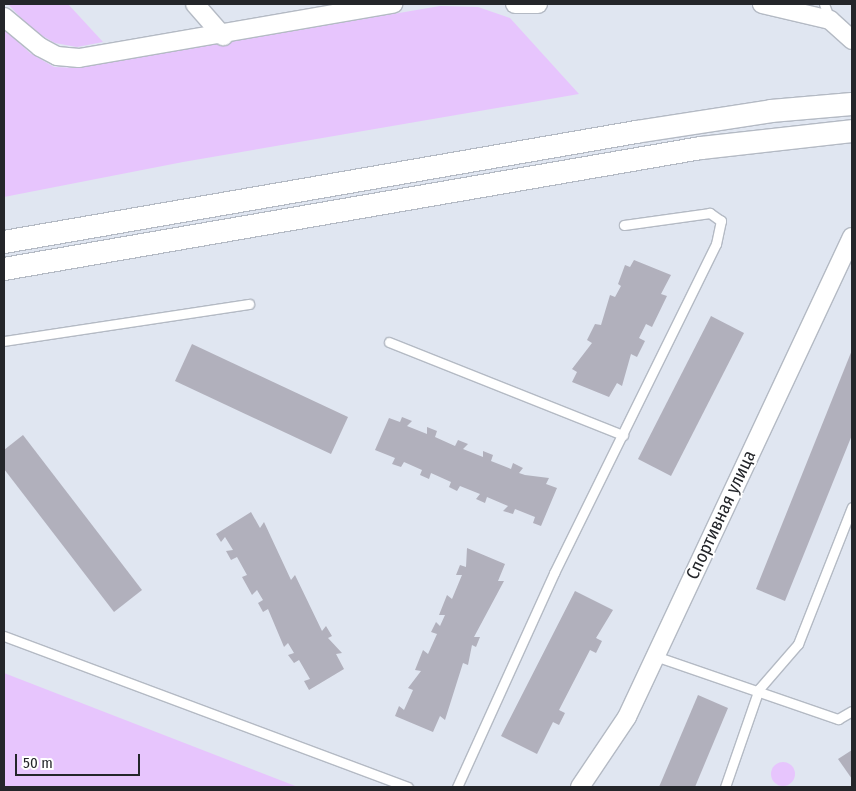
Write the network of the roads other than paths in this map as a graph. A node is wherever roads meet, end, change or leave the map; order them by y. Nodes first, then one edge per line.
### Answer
1 (195, 4) edge
2 (393, 4) edge
3 (515, 4) edge
4 (538, 4) edge
5 (762, 4) edge
6 (827, 12) edge
7 (4, 17) edge
8 (224, 36) junction
9 (852, 40) edge
10 (852, 104) edge
11 (852, 131) edge
12 (122, 221) junction
13 (624, 225) dead end
14 (4, 233) edge
15 (852, 237) edge
16 (4, 242) edge
17 (4, 269) edge
18 (249, 304) dead end
19 (4, 341) edge
20 (389, 342) dead end
21 (623, 435) junction
22 (852, 507) edge
23 (4, 636) edge
24 (655, 656) junction
25 (759, 689) junction
26 (852, 711) edge
27 (408, 787) edge
28 (457, 787) edge
29 (580, 787) edge
30 (725, 787) edge

1 - 8 street
2 - 8 street
3 - 4 street
5 - 6 street
6 - 9 street
7 - 8 street
10 - 12 street
11 - 17 street
12 - 14 street
12 - 16 street
13 - 21 lane
15 - 24 street, Спортивная улица
18 - 19 lane
20 - 21 lane
21 - 28 lane
22 - 25 lane
23 - 27 lane
24 - 25 lane
24 - 29 street, Спортивная улица
25 - 26 lane
25 - 30 lane

